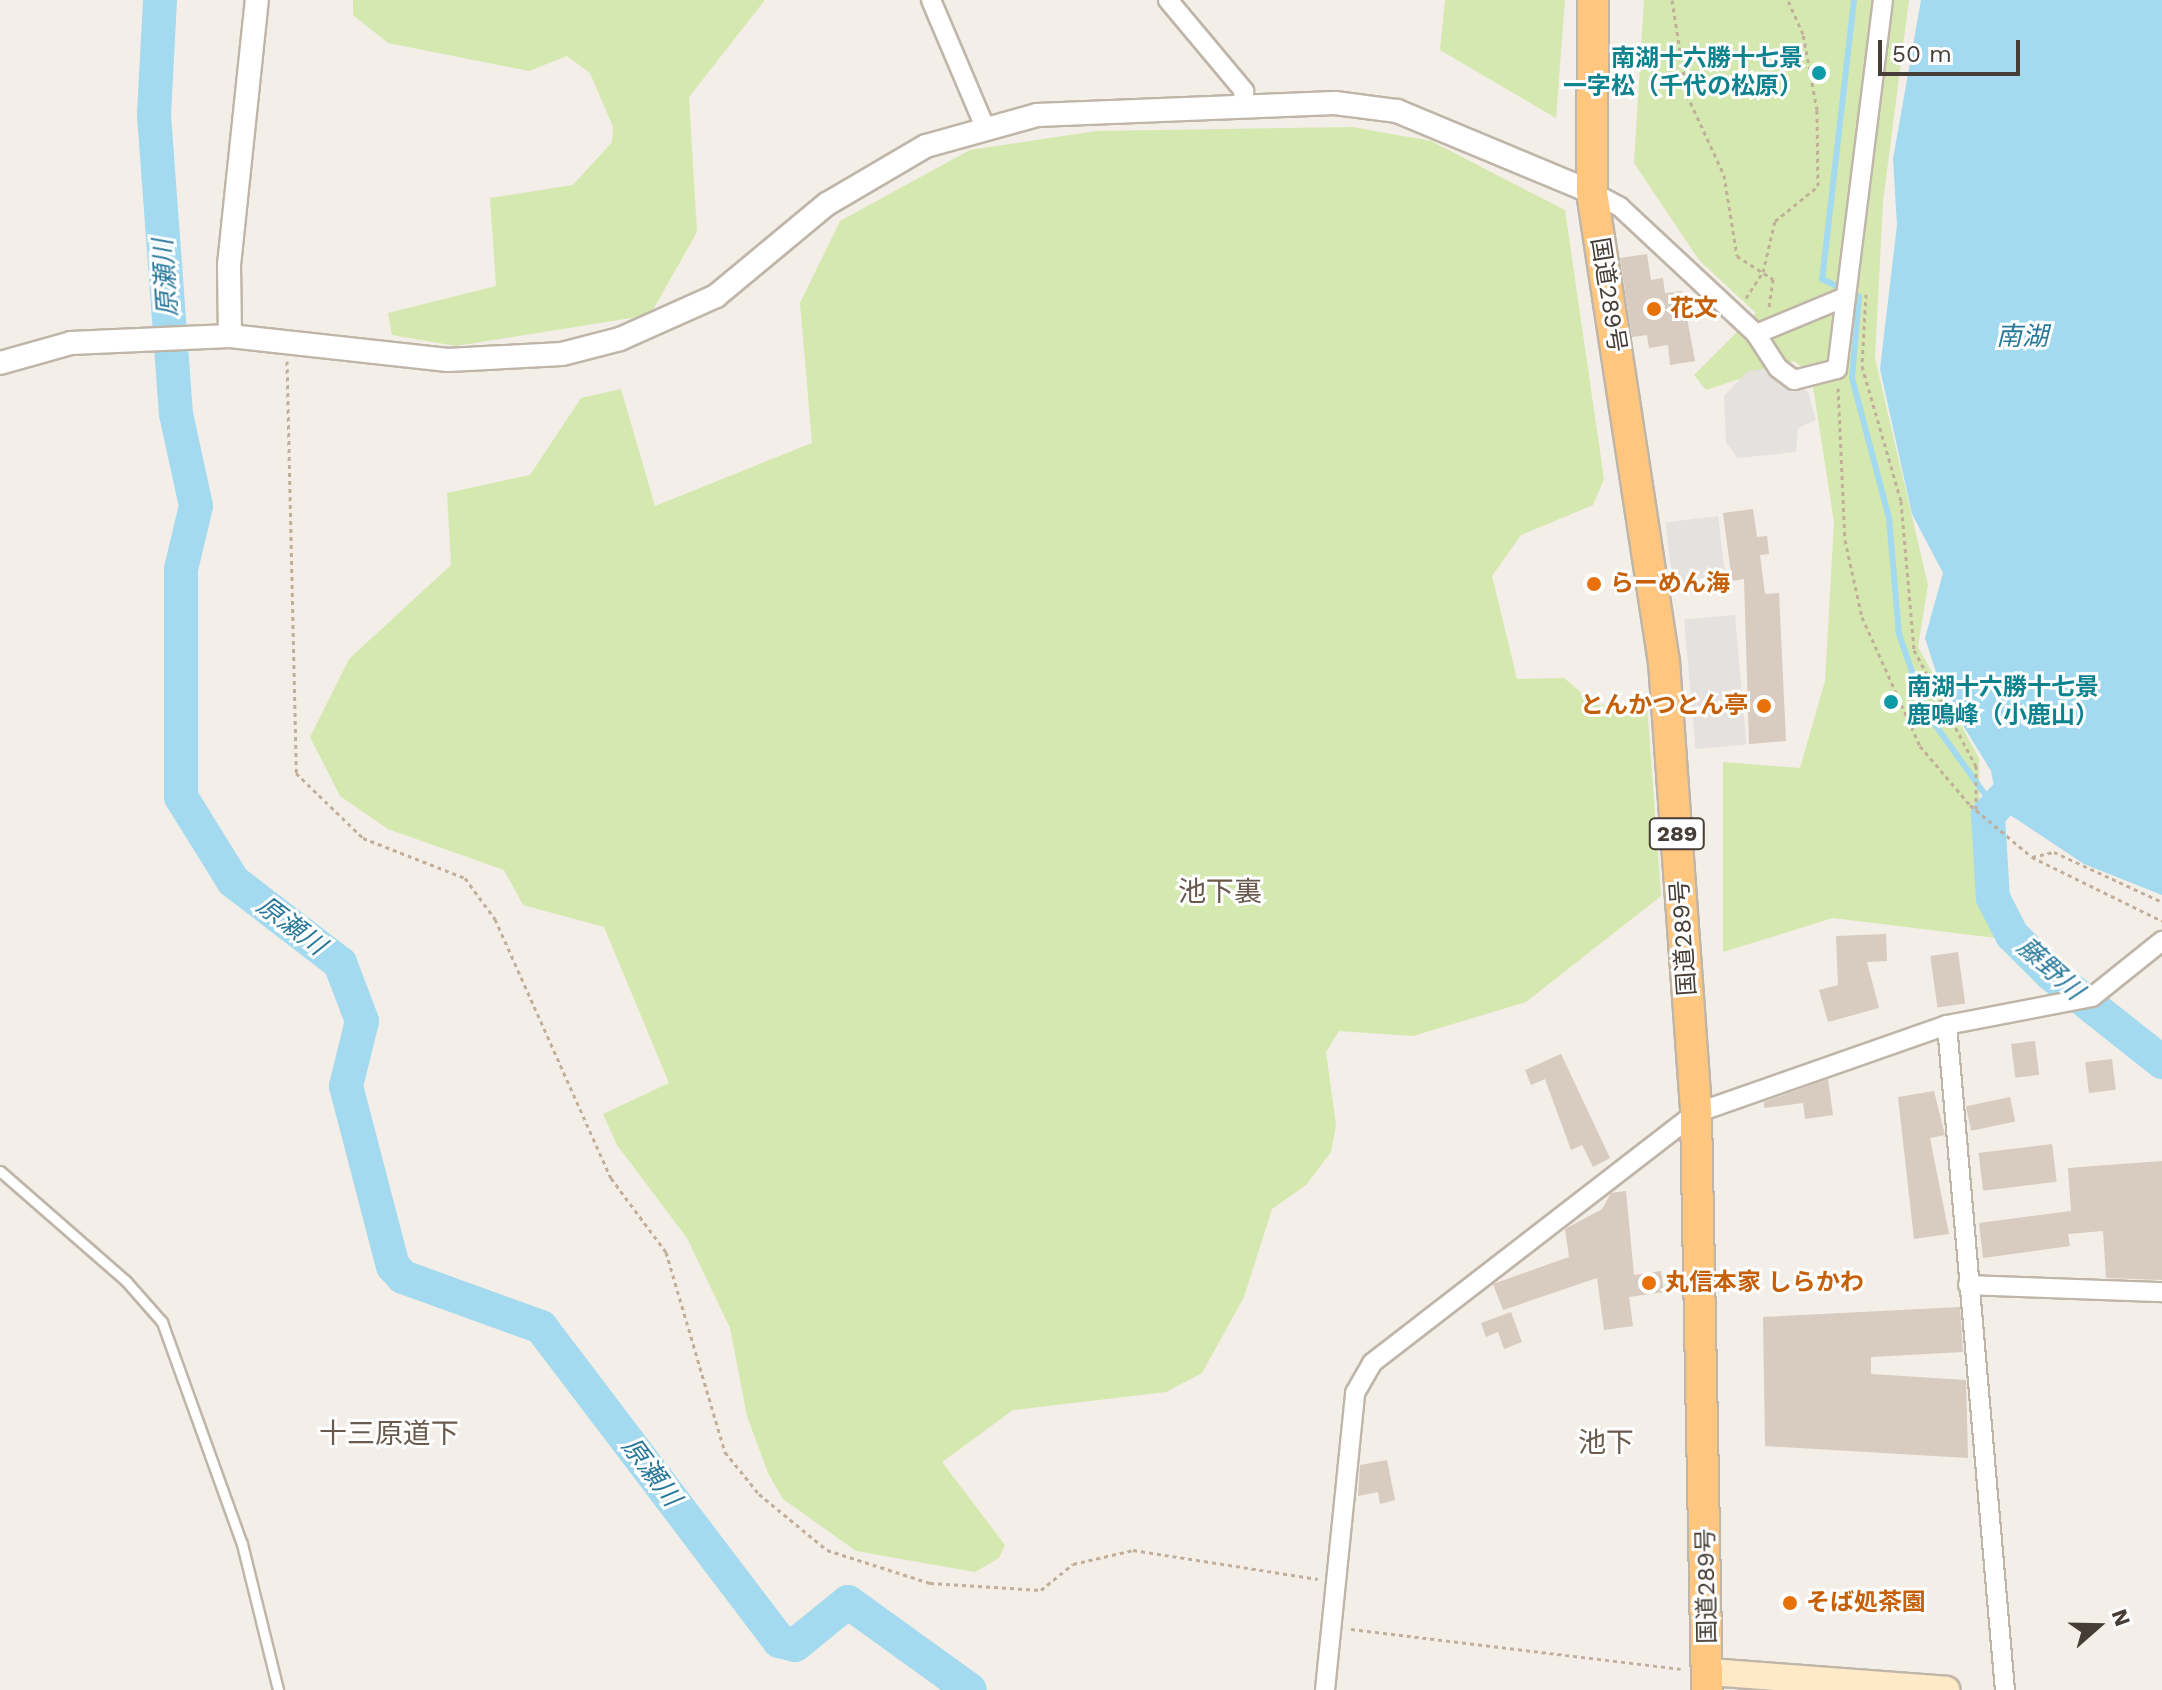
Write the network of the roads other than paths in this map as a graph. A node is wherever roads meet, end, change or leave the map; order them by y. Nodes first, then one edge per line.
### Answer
1 (257, 0) edge
2 (931, 0) edge
3 (1168, 0) edge
4 (1593, 0) edge
5 (1883, 0) edge
6 (1242, 105) junction
7 (985, 127) junction
8 (1592, 192) junction
9 (1843, 298) junction
10 (1756, 334) junction
11 (230, 336) junction
12 (0, 363) edge
13 (2162, 941) edge
14 (1947, 1025) junction
15 (1696, 1113) junction
16 (0, 1171) edge
17 (1968, 1285) junction
18 (2162, 1292) edge
19 (1708, 1681) edge
20 (278, 1690) edge
21 (1325, 1690) edge
22 (1946, 1690) edge
23 (2005, 1690) edge

1 - 11 street
2 - 7 street
3 - 6 street
4 - 8 highway, 国道289号 / 289
5 - 9 street
6 - 7 street
6 - 8 street
7 - 11 street
8 - 10 street
8 - 15 highway, 国道289号 / 289
9 - 10 street
9 - 10 street
11 - 12 street
13 - 14 street
14 - 15 street
14 - 17 street
15 - 19 highway, 国道289号 / 289
15 - 21 street
16 - 20 lane
17 - 18 street
17 - 23 street
19 - 22 main road

